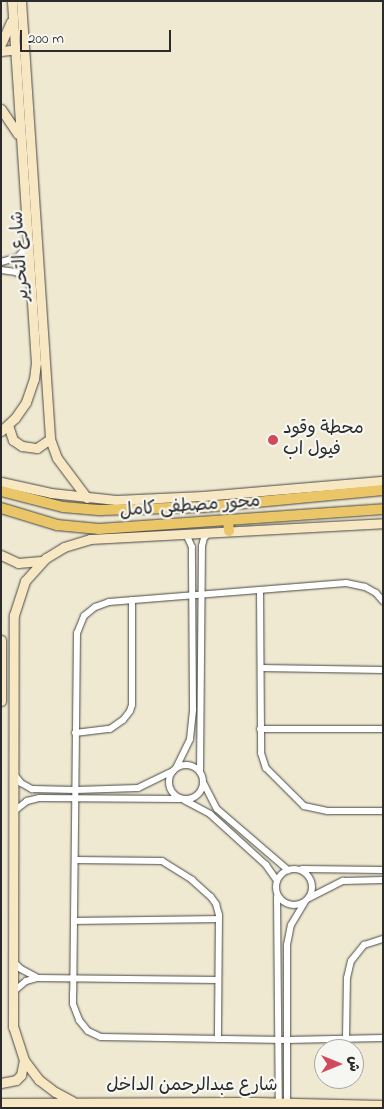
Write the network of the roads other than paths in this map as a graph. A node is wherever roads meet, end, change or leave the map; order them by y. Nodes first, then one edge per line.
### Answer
1 (12, 1) edge
2 (21, 1) edge
3 (12, 18) junction
4 (1, 44) edge
5 (14, 48) junction
6 (24, 50) junction
7 (1, 51) edge
8 (1, 109) edge
9 (28, 111) junction
10 (18, 112) junction
11 (20, 138) junction
12 (28, 245) junction
13 (1, 262) edge
14 (1, 270) edge
15 (30, 283) junction
16 (5, 428) edge
17 (50, 439) junction
18 (383, 481) edge
19 (1, 482) edge
20 (383, 490) edge
21 (1, 491) edge
22 (319, 491) junction
23 (203, 496) junction
24 (87, 498) junction
25 (58, 506) junction
26 (204, 507) junction
27 (1, 508) edge
28 (78, 509) junction
29 (383, 509) edge
30 (383, 523) edge
31 (57, 525) junction
32 (229, 526) junction
33 (82, 528) junction
34 (209, 532) junction
35 (186, 534) junction
36 (1, 555) edge
37 (46, 558) junction
38 (260, 590) junction
39 (193, 594) junction
40 (202, 594) junction
41 (132, 600) junction
42 (383, 601) edge
43 (1, 640) edge
44 (1, 647) edge
45 (261, 668) junction
46 (383, 670) edge
47 (1, 701) edge
48 (1, 726) edge
49 (12, 726) junction
50 (383, 729) edge
51 (260, 730) junction
52 (75, 733) junction
53 (175, 770) junction
54 (200, 772) junction
55 (12, 773) junction
56 (204, 784) junction
57 (76, 790) junction
58 (75, 798) junction
59 (182, 799) junction
60 (383, 811) edge
61 (12, 812) junction
62 (76, 860) junction
63 (288, 870) junction
64 (300, 870) junction
65 (383, 870) edge
66 (383, 880) edge
67 (277, 881) junction
68 (277, 897) junction
69 (307, 900) junction
70 (219, 919) junction
71 (75, 921) junction
72 (383, 939) edge
73 (12, 961) junction
74 (37, 978) junction
75 (74, 979) junction
76 (218, 980) junction
77 (12, 992) junction
78 (383, 1038) edge
79 (218, 1039) junction
80 (346, 1039) joint
81 (277, 1040) junction
82 (286, 1040) junction
83 (314, 1040) edge
84 (24, 1060) junction
85 (1, 1083) edge
86 (72, 1101) junction
87 (1, 1103) edge
88 (283, 1105) edge
89 (383, 1105) edge

1 - 3 street, شارع التحرير
2 - 6 street, شارع التحرير
3 - 4 street
3 - 5 street, شارع التحرير
5 - 6 street
5 - 7 street
5 - 10 street, شارع التحرير
6 - 9 street, شارع التحرير
8 - 10 street
8 - 11 street
9 - 10 street
9 - 17 street, شارع التحرير
10 - 11 street, شارع التحرير
11 - 12 street, شارع التحرير
12 - 13 street
12 - 15 street, شارع التحرير
14 - 15 street
15 - 16 street, شارع التحرير
16 - 17 street
17 - 24 street, شارع التحرير
18 - 22 street
19 - 24 street
20 - 22 main road, محور مصطفى كامل
21 - 25 main road, محور مصطفى كامل
22 - 23 street
22 - 26 main road, محور مصطفى كامل
23 - 24 street
23 - 26 main road
25 - 28 main road, محور مصطفى كامل
25 - 31 main road
26 - 28 main road, محور مصطفى كامل
27 - 31 main road, محور مصطفى كامل
28 - 33 main road
29 - 32 main road, محور مصطفى كامل
30 - 32 street
31 - 33 main road, محور مصطفى كامل
32 - 33 main road, محور مصطفى كامل
32 - 34 street
34 - 35 street
34 - 40 street
35 - 37 street
35 - 39 street
36 - 37 street
37 - 49 street
38 - 40 street
38 - 42 street
38 - 45 street
39 - 40 street
39 - 41 street
39 - 53 street
40 - 54 street
41 - 52 street
41 - 52 street
43 - 44 street
44 - 47 street
45 - 46 street
45 - 51 street
48 - 49 street
49 - 55 street
50 - 51 street
51 - 60 street
52 - 57 street
53 - 54 street
53 - 57 street
53 - 59 street
54 - 56 street
55 - 57 street
55 - 61 street
56 - 59 street
56 - 63 street
57 - 58 street
58 - 59 street
58 - 61 street
58 - 62 street
59 - 67 street
61 - 73 street
62 - 70 street
62 - 71 street
63 - 64 street
63 - 67 street
64 - 65 street
64 - 69 street
66 - 69 street
67 - 68 street
68 - 69 street
68 - 81 street
69 - 82 street
70 - 71 street
70 - 76 street
71 - 75 street
72 - 80 street
73 - 74 street
73 - 77 street
74 - 75 street
74 - 77 street
75 - 76 street
75 - 79 street
76 - 79 street
77 - 84 street
78 - 80 street
79 - 81 street
81 - 82 street
81 - 88 street
82 - 83 street
82 - 88 street
84 - 85 street
84 - 86 street
86 - 87 street, شارع عبدالرحمن الداخل
86 - 88 street, شارع عبدالرحمن الداخل
88 - 89 street, شارع عبدالرحمن الداخل

